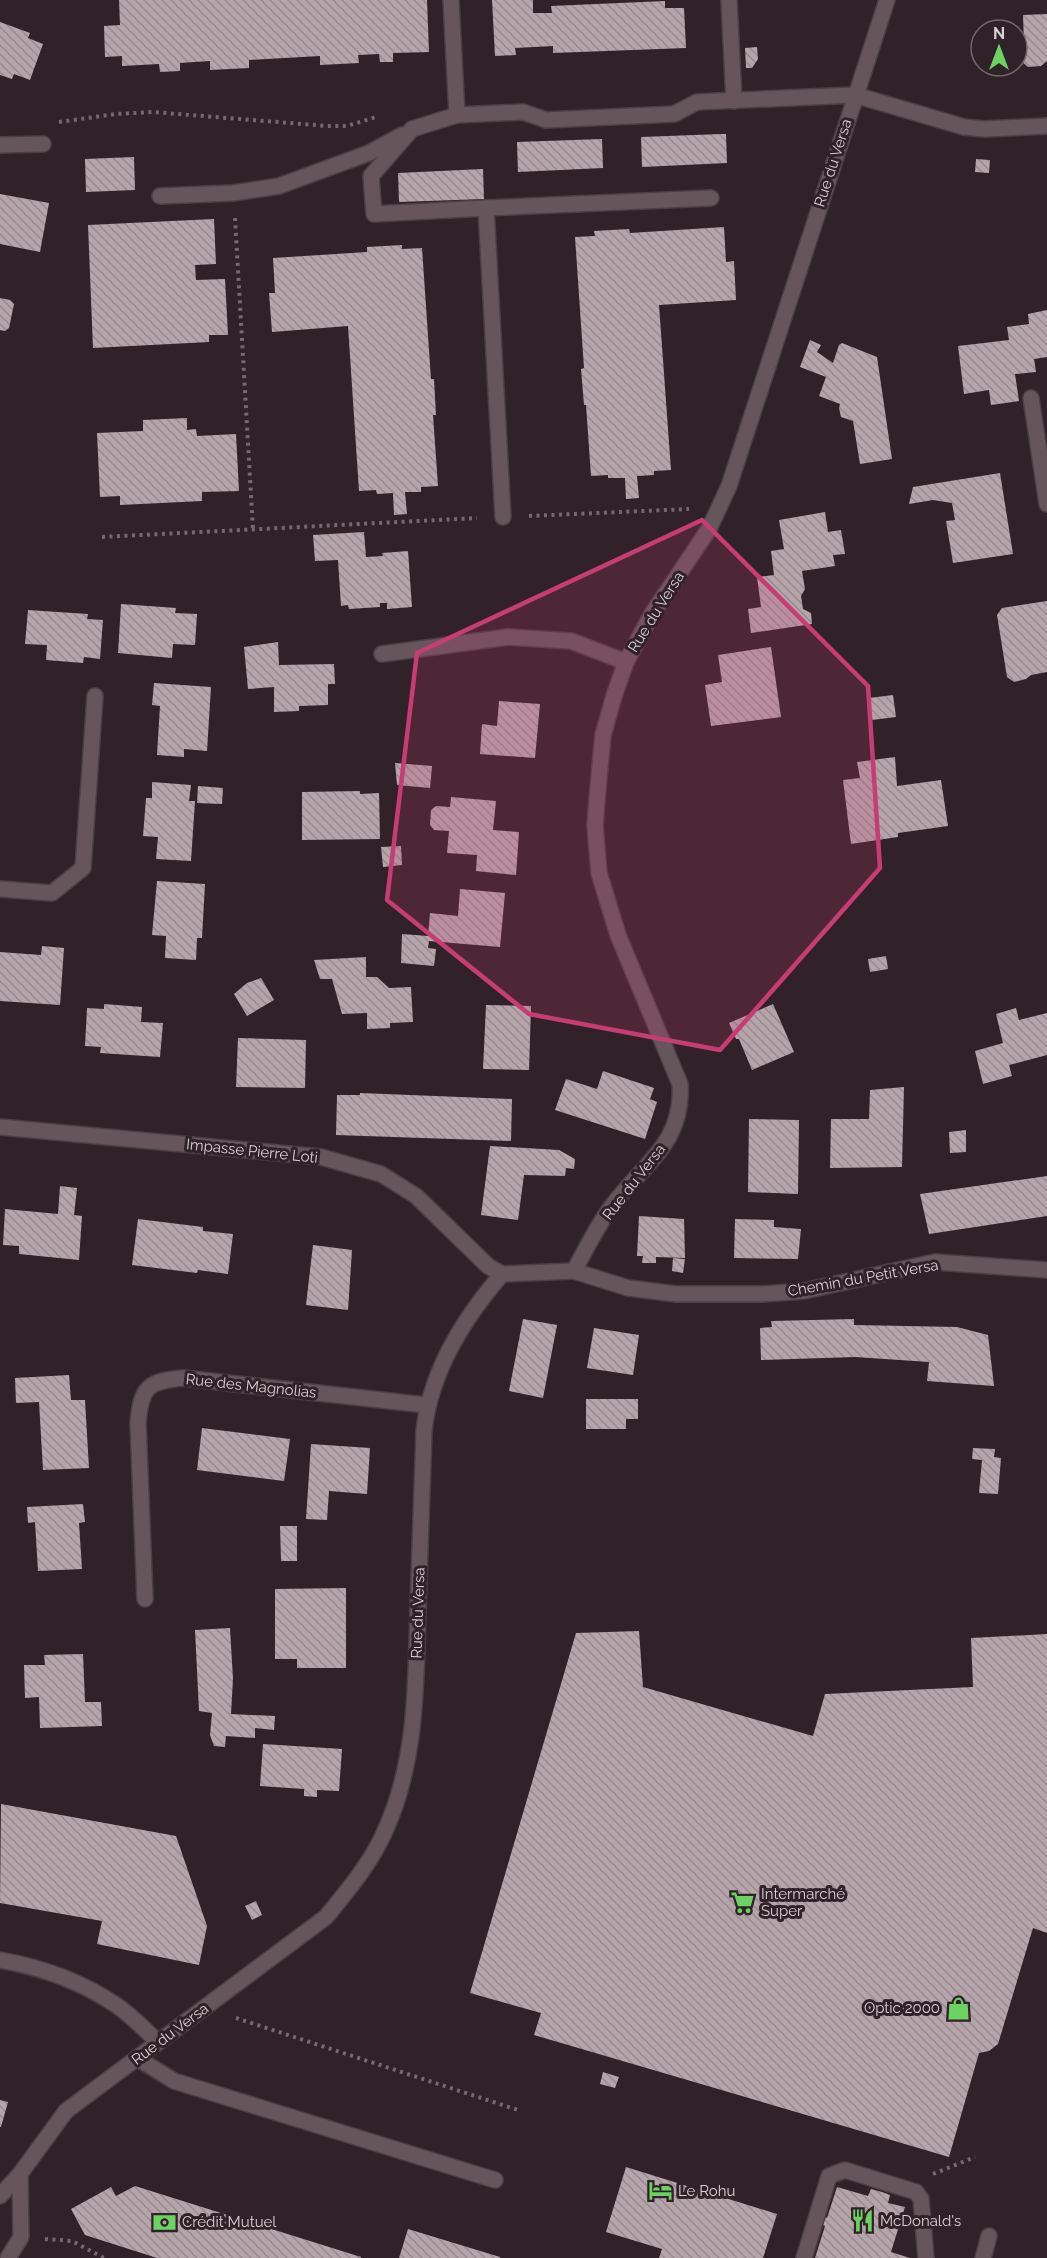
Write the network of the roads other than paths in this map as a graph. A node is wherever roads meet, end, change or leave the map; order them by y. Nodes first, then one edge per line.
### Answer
1 (451, 0) edge
2 (886, 0) edge
3 (729, 1) edge
4 (855, 95) junction
5 (734, 101) junction
6 (457, 115) junction
7 (1047, 126) edge
8 (412, 129) junction
9 (43, 144) road end
10 (0, 145) edge
11 (160, 196) dead end
12 (711, 198) dead end
13 (486, 208) junction
14 (1031, 398) dead end
15 (1047, 504) edge
16 (503, 517) road end
17 (382, 654) dead end
18 (626, 662) junction
19 (95, 696) dead end
20 (0, 890) edge
21 (0, 1126) edge
22 (1047, 1270) edge
23 (574, 1271) junction
24 (502, 1274) junction
25 (426, 1405) junction
26 (145, 1599) dead end
27 (0, 1960) edge
28 (158, 2042) junction
29 (137, 2058) junction
30 (20, 2174) junction
31 (495, 2180) dead end
32 (0, 2196) edge
33 (989, 2236) dead end
34 (8, 2258) edge
35 (804, 2258) edge
36 (926, 2258) edge
37 (983, 2258) edge

1 - 6 street
2 - 4 street, Rue du Versa
3 - 5 street
4 - 5 street
4 - 7 street
4 - 18 street, Rue du Versa
5 - 6 street
6 - 8 street
8 - 11 street
8 - 13 street
9 - 10 street
12 - 13 street
13 - 16 street
14 - 15 street
17 - 18 street
18 - 23 street, Rue du Versa
19 - 20 street
21 - 24 street, Impasse Pierre Loti
22 - 23 street, Chemin du Petit Versa
23 - 24 street
24 - 25 street, Rue du Versa
25 - 26 street, Rue des Magnolias
25 - 28 street, Rue du Versa
27 - 28 street
28 - 29 street, Rue du Versa
29 - 30 street, Rue du Versa
29 - 31 street
30 - 32 street, Rue du Versa
30 - 34 street
33 - 37 street
35 - 36 street

